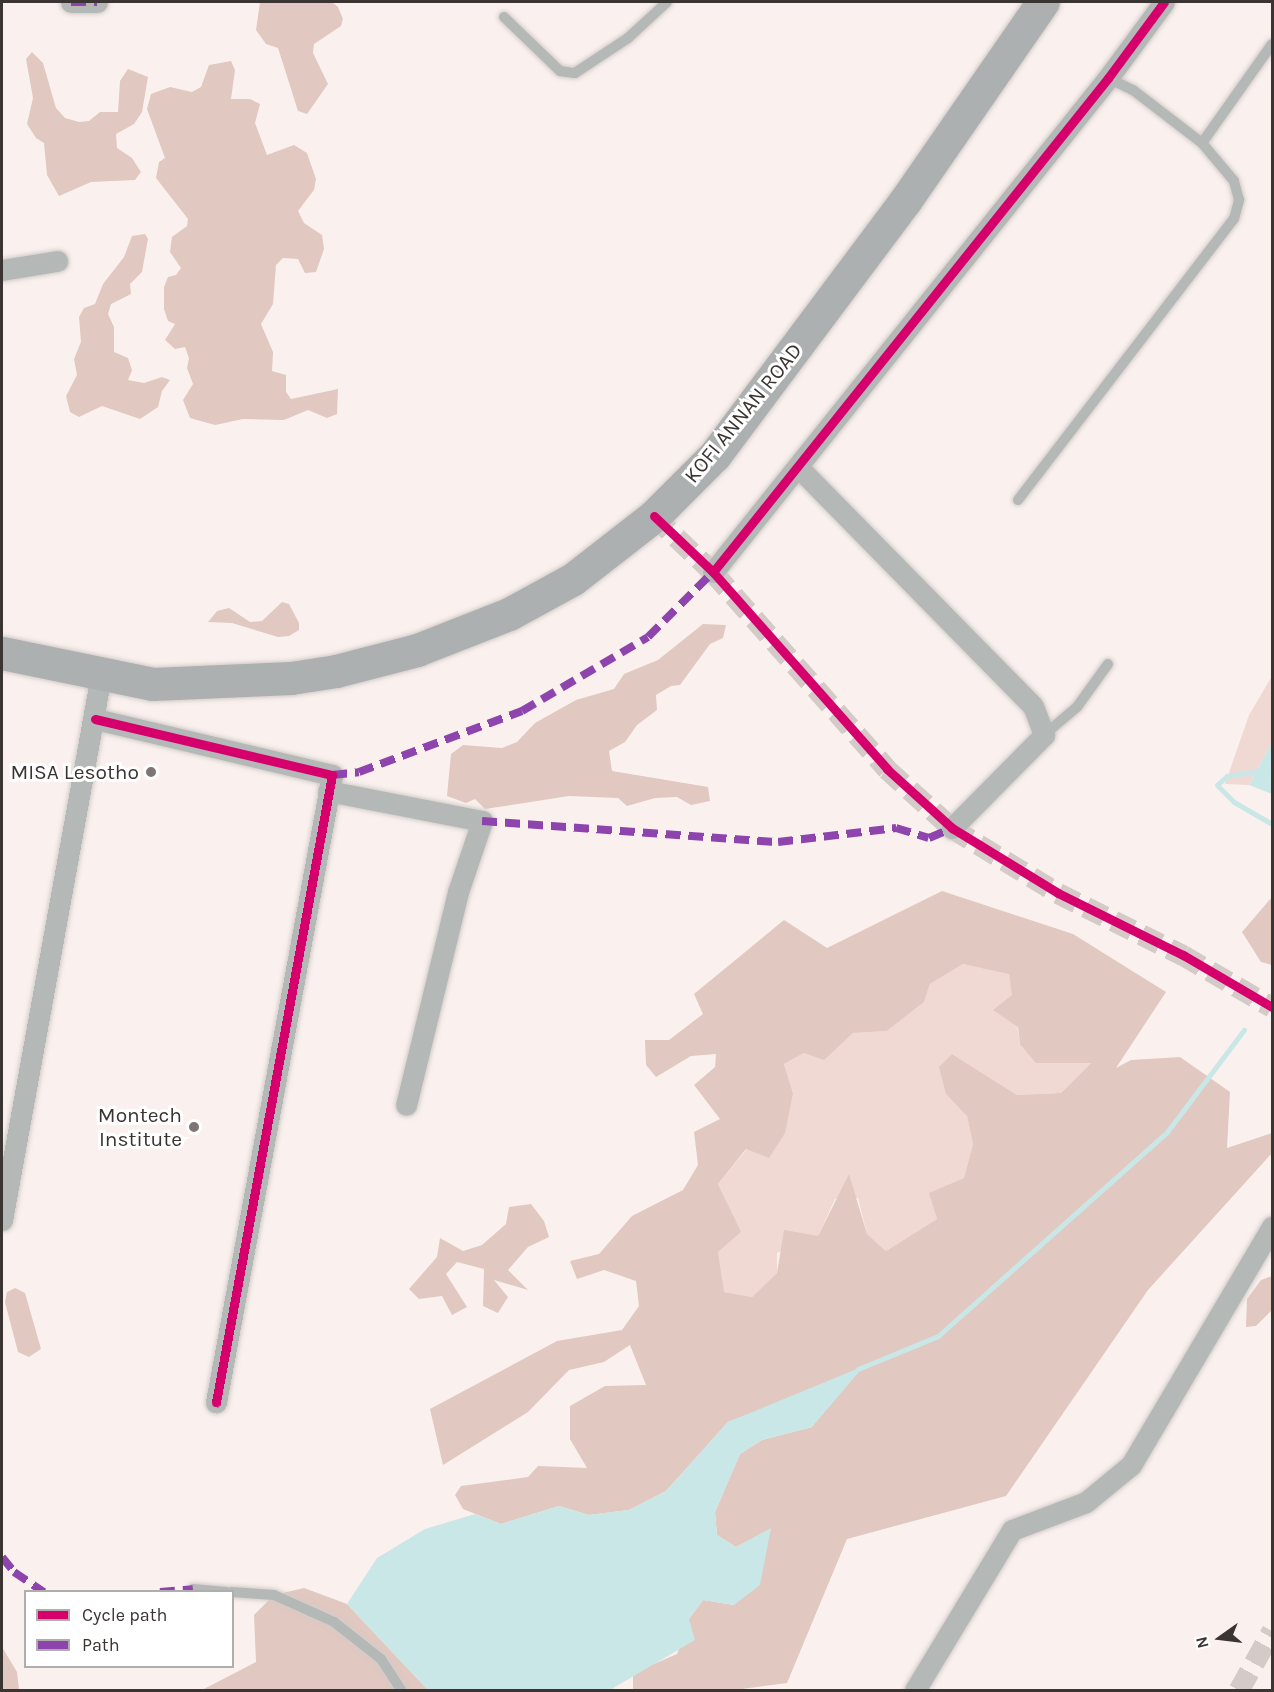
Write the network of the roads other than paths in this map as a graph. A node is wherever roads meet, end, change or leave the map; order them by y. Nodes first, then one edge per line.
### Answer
1 (71, 2) edge
2 (97, 2) edge
3 (667, 2) edge
4 (1164, 2) edge
5 (1039, 3) edge
6 (504, 16) dead end
7 (1272, 44) edge
8 (1107, 78) junction
9 (1202, 143) junction
10 (57, 261) dead end
11 (2, 270) edge
12 (798, 467) junction
13 (1018, 501) dead end
14 (713, 572) dead end
15 (2, 653) edge
16 (1108, 664) dead end
17 (101, 675) junction
18 (95, 719) junction
19 (1044, 735) junction
20 (328, 791) junction
21 (952, 828) dead end
22 (406, 1105) dead end
23 (2, 1220) edge
24 (1272, 1227) edge
25 (216, 1401) dead end
26 (192, 1589) dead end
27 (204, 1590) edge
28 (234, 1592) edge
29 (400, 1690) edge
30 (915, 1690) edge

1 - 2 street
3 - 6 lane
4 - 8 street
5 - 17 main road, KOFI ANNAN ROAD
7 - 9 lane
8 - 9 lane
8 - 12 street
9 - 13 lane
10 - 11 street
12 - 14 street
12 - 19 street
15 - 17 main road, KOFI ANNAN ROAD
16 - 19 lane
17 - 18 street
18 - 20 street
18 - 23 street
19 - 21 street
20 - 22 street
20 - 25 street
24 - 30 street
26 - 27 lane
28 - 29 lane

